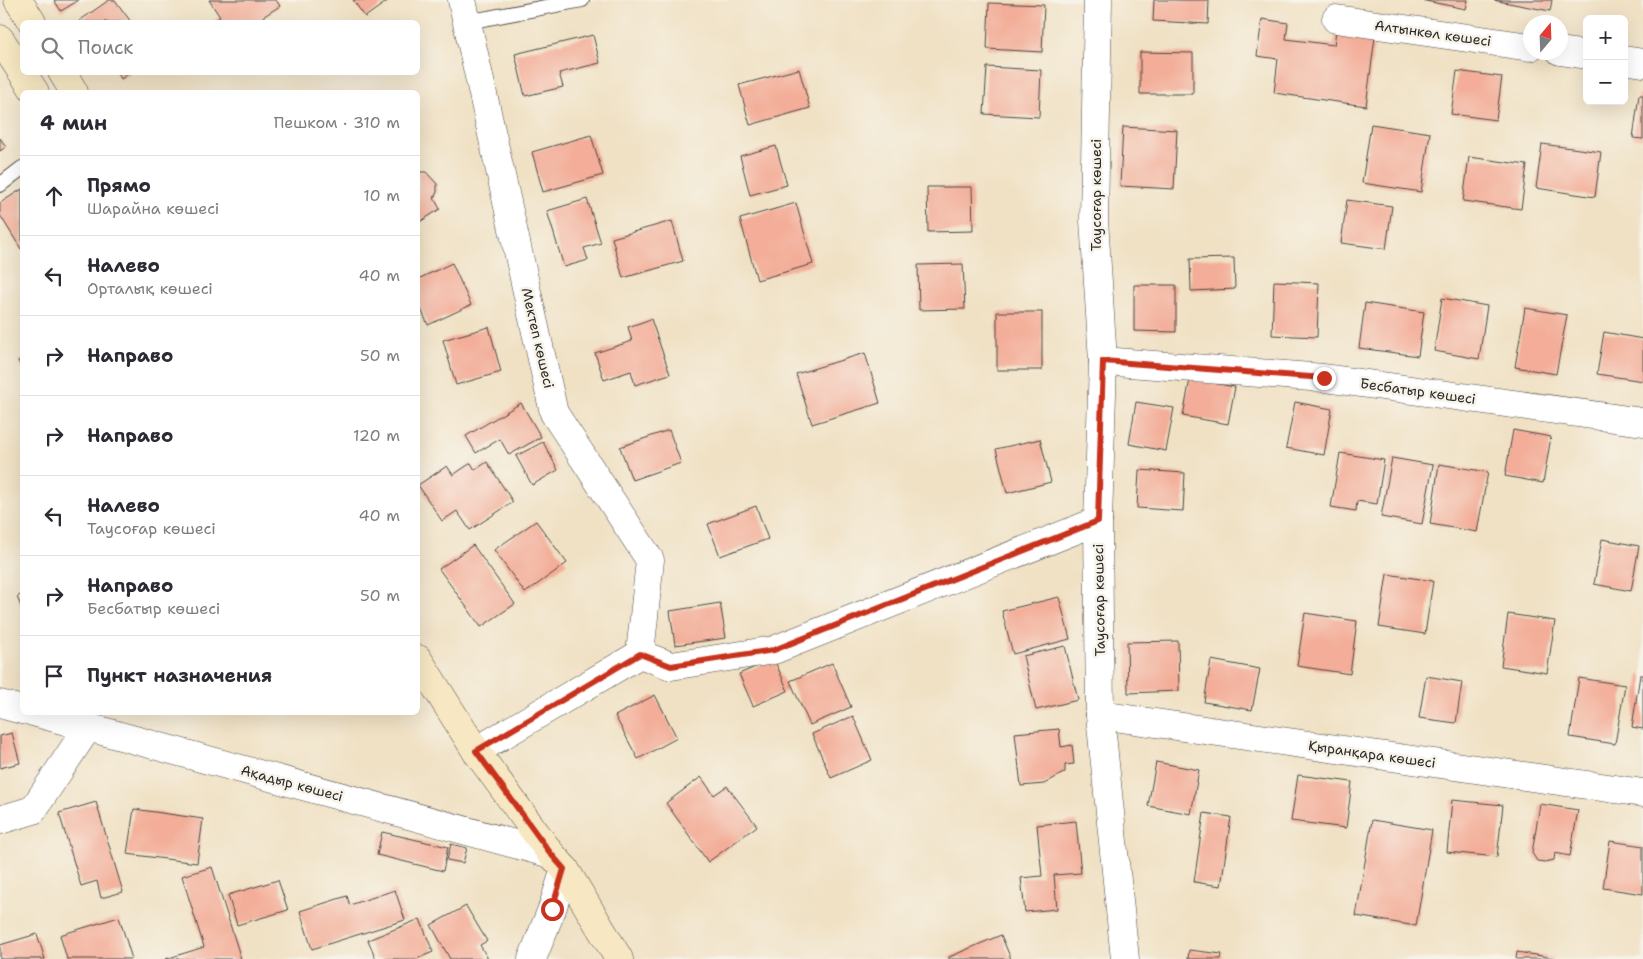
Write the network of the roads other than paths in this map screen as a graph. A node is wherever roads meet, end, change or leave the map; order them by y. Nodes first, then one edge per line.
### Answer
1 (18, 0) edge
2 (582, 0) edge
3 (1098, 0) edge
4 (465, 11) edge
5 (1336, 19) dead end
6 (31, 20) edge
7 (0, 39) edge
8 (1523, 46) edge
9 (1568, 52) edge
10 (1583, 54) edge
11 (1628, 61) edge
12 (1643, 63) edge
13 (20, 69) edge
14 (24, 75) edge
15 (64, 75) edge
16 (34, 90) edge
17 (73, 90) edge
18 (20, 170) edge
19 (0, 185) edge
20 (1103, 361) junction
21 (1643, 422) edge
22 (1098, 521) junction
23 (640, 654) junction
24 (420, 662) edge
25 (0, 704) edge
26 (20, 709) edge
27 (43, 715) edge
28 (1100, 715) junction
29 (88, 728) junction
30 (476, 751) junction
31 (1643, 793) edge
32 (0, 820) edge
33 (558, 861) junction
34 (532, 959) edge
35 (619, 959) edge
36 (1125, 959) edge

1 - 6 main road
2 - 4 lane
3 - 20 street, Тауcоғар көшесі
4 - 23 street, Мектеп көшесі
5 - 8 street, Алтынкөл көшесі
7 - 13 main road
9 - 10 street
11 - 12 street
14 - 16 main road
15 - 17 main road
18 - 19 lane
20 - 21 street, Бесбатыр көшесі
20 - 22 street, Тауcоғар көшесі
22 - 23 street
22 - 28 street, Тауcоғар көшесі
23 - 30 street
24 - 30 main road
25 - 26 street
27 - 29 street, Ақадыр көшесі
28 - 31 street, Қыранқара көшесі
28 - 36 street, Тауcоғар көшесі
29 - 32 street
29 - 33 street, Ақадыр көшесі
30 - 33 main road
33 - 34 street
33 - 35 main road

